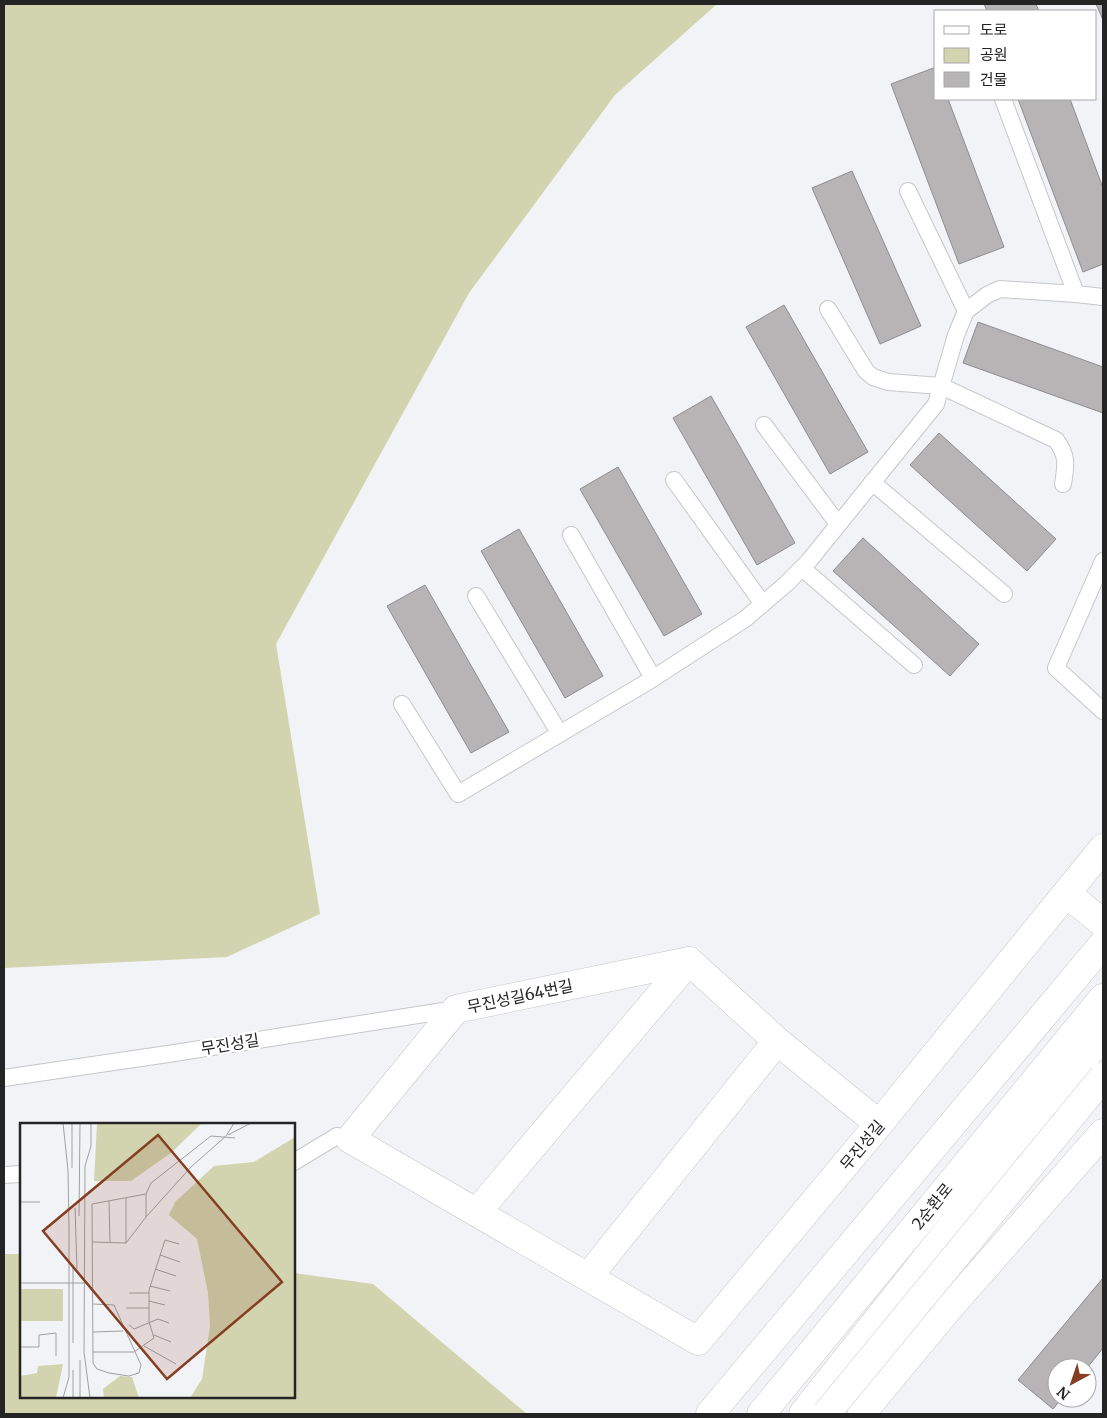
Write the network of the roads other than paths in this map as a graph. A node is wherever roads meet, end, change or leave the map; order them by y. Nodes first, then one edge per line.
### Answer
1 (1003, 100) edge
2 (908, 191) dead end
3 (1076, 294) junction
4 (1103, 297) edge
5 (828, 309) dead end
6 (966, 311) junction
7 (941, 386) junction
8 (764, 425) dead end
9 (674, 480) dead end
10 (872, 482) junction
11 (1063, 484) dead end
12 (838, 524) junction
13 (570, 535) dead end
14 (1103, 560) edge
15 (802, 568) junction
16 (1004, 594) dead end
17 (476, 596) dead end
18 (763, 604) junction
19 (914, 665) dead end
20 (653, 678) junction
21 (402, 704) dead end
22 (1103, 711) edge
23 (560, 734) junction
24 (1103, 848) edge
25 (1067, 894) junction
26 (1103, 923) edge
27 (1103, 944) edge
28 (689, 961) junction
29 (1103, 998) edge
30 (456, 1009) junction
31 (1103, 1036) edge
32 (777, 1041) junction
33 (4, 1078) edge
34 (1103, 1078) edge
35 (1103, 1086) edge
36 (1037, 1119) junction
37 (879, 1124) junction
38 (1103, 1133) edge
39 (350, 1139) junction
40 (295, 1161) edge
41 (20, 1174) edge
42 (993, 1174) junction
43 (4, 1175) edge
44 (477, 1212) junction
45 (588, 1277) junction
46 (949, 1308) junction
47 (710, 1414) edge
48 (761, 1414) edge
49 (803, 1414) edge
50 (826, 1414) edge
51 (861, 1414) edge

1 - 3 lane
2 - 6 lane
3 - 4 lane
3 - 6 lane
5 - 7 lane
6 - 7 lane
7 - 10 lane
7 - 11 lane
8 - 12 lane
9 - 18 lane
10 - 12 lane
10 - 16 lane
12 - 15 lane
13 - 20 lane
14 - 22 lane
15 - 18 lane
15 - 19 lane
17 - 23 lane
18 - 20 lane
20 - 23 lane
21 - 23 lane
24 - 25 main road, 무진성길
25 - 26 main road
25 - 37 main road, 무진성길
27 - 47 main road
28 - 30 main road, 무진성길64번길
28 - 32 main road
28 - 44 main road
29 - 48 main road, 2순환로
30 - 33 lane, 무진성길
30 - 39 main road, 무진성길64번길
31 - 36 main road
32 - 37 main road
32 - 45 main road
34 - 50 main road, bridge
35 - 36 main road
36 - 42 main road
37 - 45 main road, 무진성길
38 - 46 main road
39 - 40 lane
39 - 44 main road, 무진성길
41 - 43 lane
42 - 46 main road
42 - 49 main road
44 - 45 main road, 무진성길
46 - 51 main road

